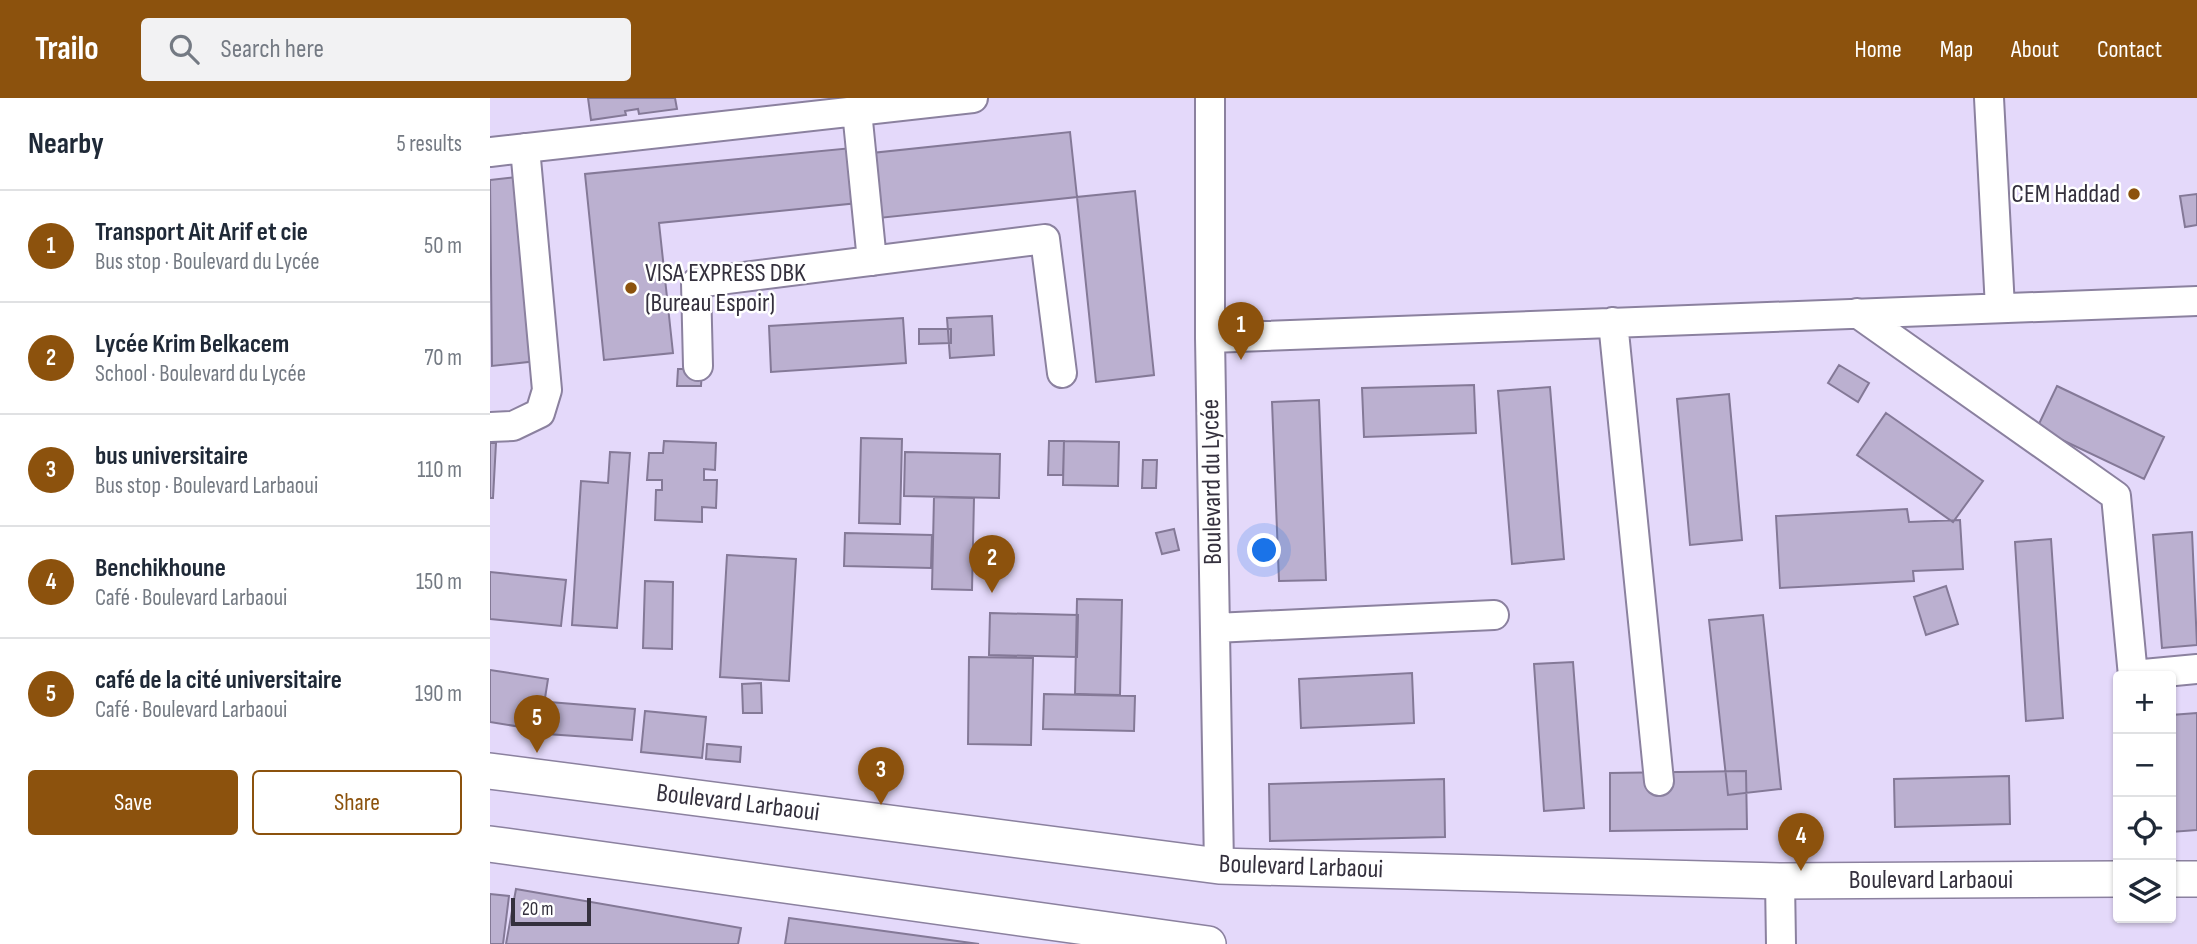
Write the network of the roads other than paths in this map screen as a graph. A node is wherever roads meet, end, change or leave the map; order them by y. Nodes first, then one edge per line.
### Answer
1 (973, 98) edge
2 (1210, 98) edge
3 (1989, 98) edge
4 (857, 111) junction
5 (526, 148) junction
6 (490, 152) edge
7 (872, 261) junction
8 (2197, 301) edge
9 (2000, 308) junction
10 (1857, 313) junction
11 (1613, 322) junction
12 (1210, 338) junction
13 (698, 366) dead end
14 (1062, 373) dead end
15 (490, 427) edge
16 (1494, 615) dead end
17 (1215, 628) junction
18 (2197, 670) edge
19 (2133, 671) edge
20 (2176, 672) edge
21 (490, 771) edge
22 (1659, 781) dead end
23 (490, 844) edge
24 (1219, 866) junction
25 (2113, 879) edge
26 (2176, 879) edge
27 (2197, 879) edge
28 (1780, 881) junction
29 (1208, 944) edge
30 (1781, 944) edge

1 - 4 street
2 - 12 street, Boulevard du Lycée
3 - 9 street
4 - 5 street
4 - 7 street
5 - 6 street
5 - 15 street
7 - 13 street
7 - 14 street
8 - 9 street
9 - 10 street
10 - 11 street
10 - 19 street
11 - 12 street
11 - 22 street
12 - 17 street, Boulevard du Lycée
16 - 17 street
17 - 24 street, Boulevard du Lycée
18 - 20 street
21 - 24 main road, Boulevard Larbaoui
23 - 29 main road
24 - 28 main road, Boulevard Larbaoui
25 - 28 main road, Boulevard Larbaoui
26 - 27 main road
28 - 30 street

